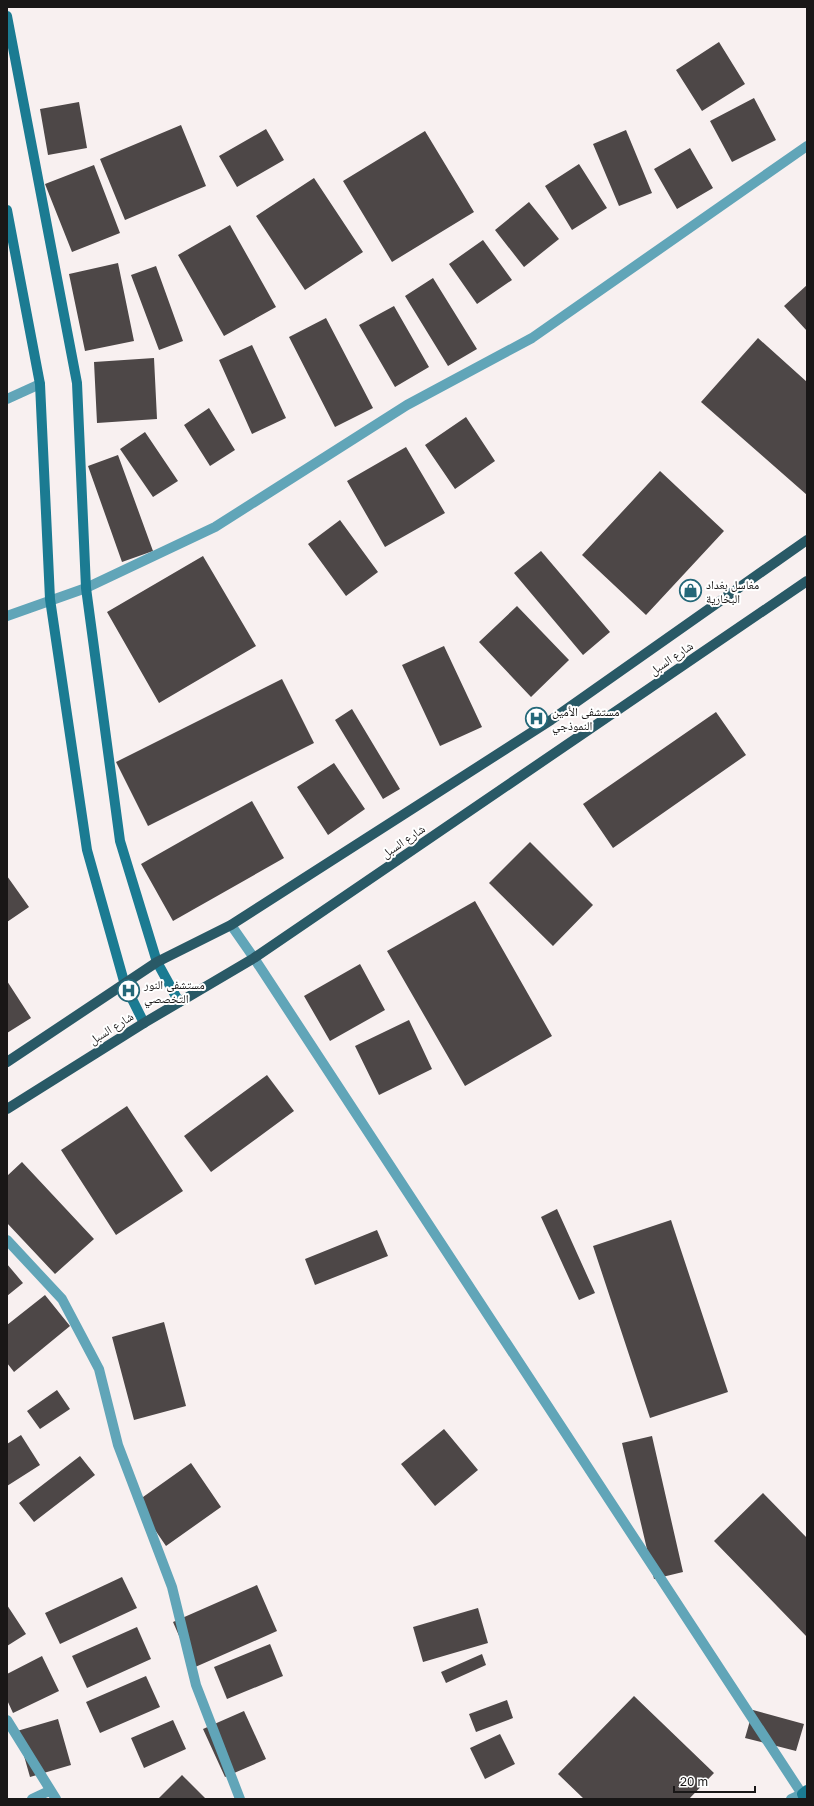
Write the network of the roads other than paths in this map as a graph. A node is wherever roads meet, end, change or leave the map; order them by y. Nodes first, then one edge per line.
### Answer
1 (7, 16) edge
2 (807, 146) edge
3 (7, 210) edge
4 (40, 384) junction
5 (7, 399) edge
6 (807, 540) edge
7 (807, 581) edge
8 (86, 588) junction
9 (50, 599) junction
10 (7, 616) edge
11 (231, 925) junction
12 (254, 958) junction
13 (157, 962) junction
14 (125, 985) junction
15 (179, 1002) junction
16 (144, 1023) junction
17 (7, 1062) edge
18 (7, 1109) edge
19 (7, 1240) edge
20 (7, 1720) edge
21 (52, 1795) edge
22 (804, 1795) edge
23 (32, 1799) edge
24 (240, 1799) edge
25 (791, 1799) edge

1 - 8 main road
2 - 8 street
3 - 4 main road
4 - 5 street
4 - 9 main road
6 - 11 main road, شارع السبل
7 - 12 main road, شارع السبل
8 - 9 street
8 - 13 main road
9 - 10 street
9 - 14 main road
11 - 12 street
11 - 13 main road, شارع السبل
12 - 15 main road, شارع السبل
12 - 22 street
13 - 14 main road, شارع السبل
13 - 15 main road
14 - 16 main road
14 - 17 main road, شارع السبل
15 - 16 main road, شارع السبل
16 - 18 main road, شارع السبل
19 - 24 street
20 - 21 street
21 - 23 street
22 - 25 street

